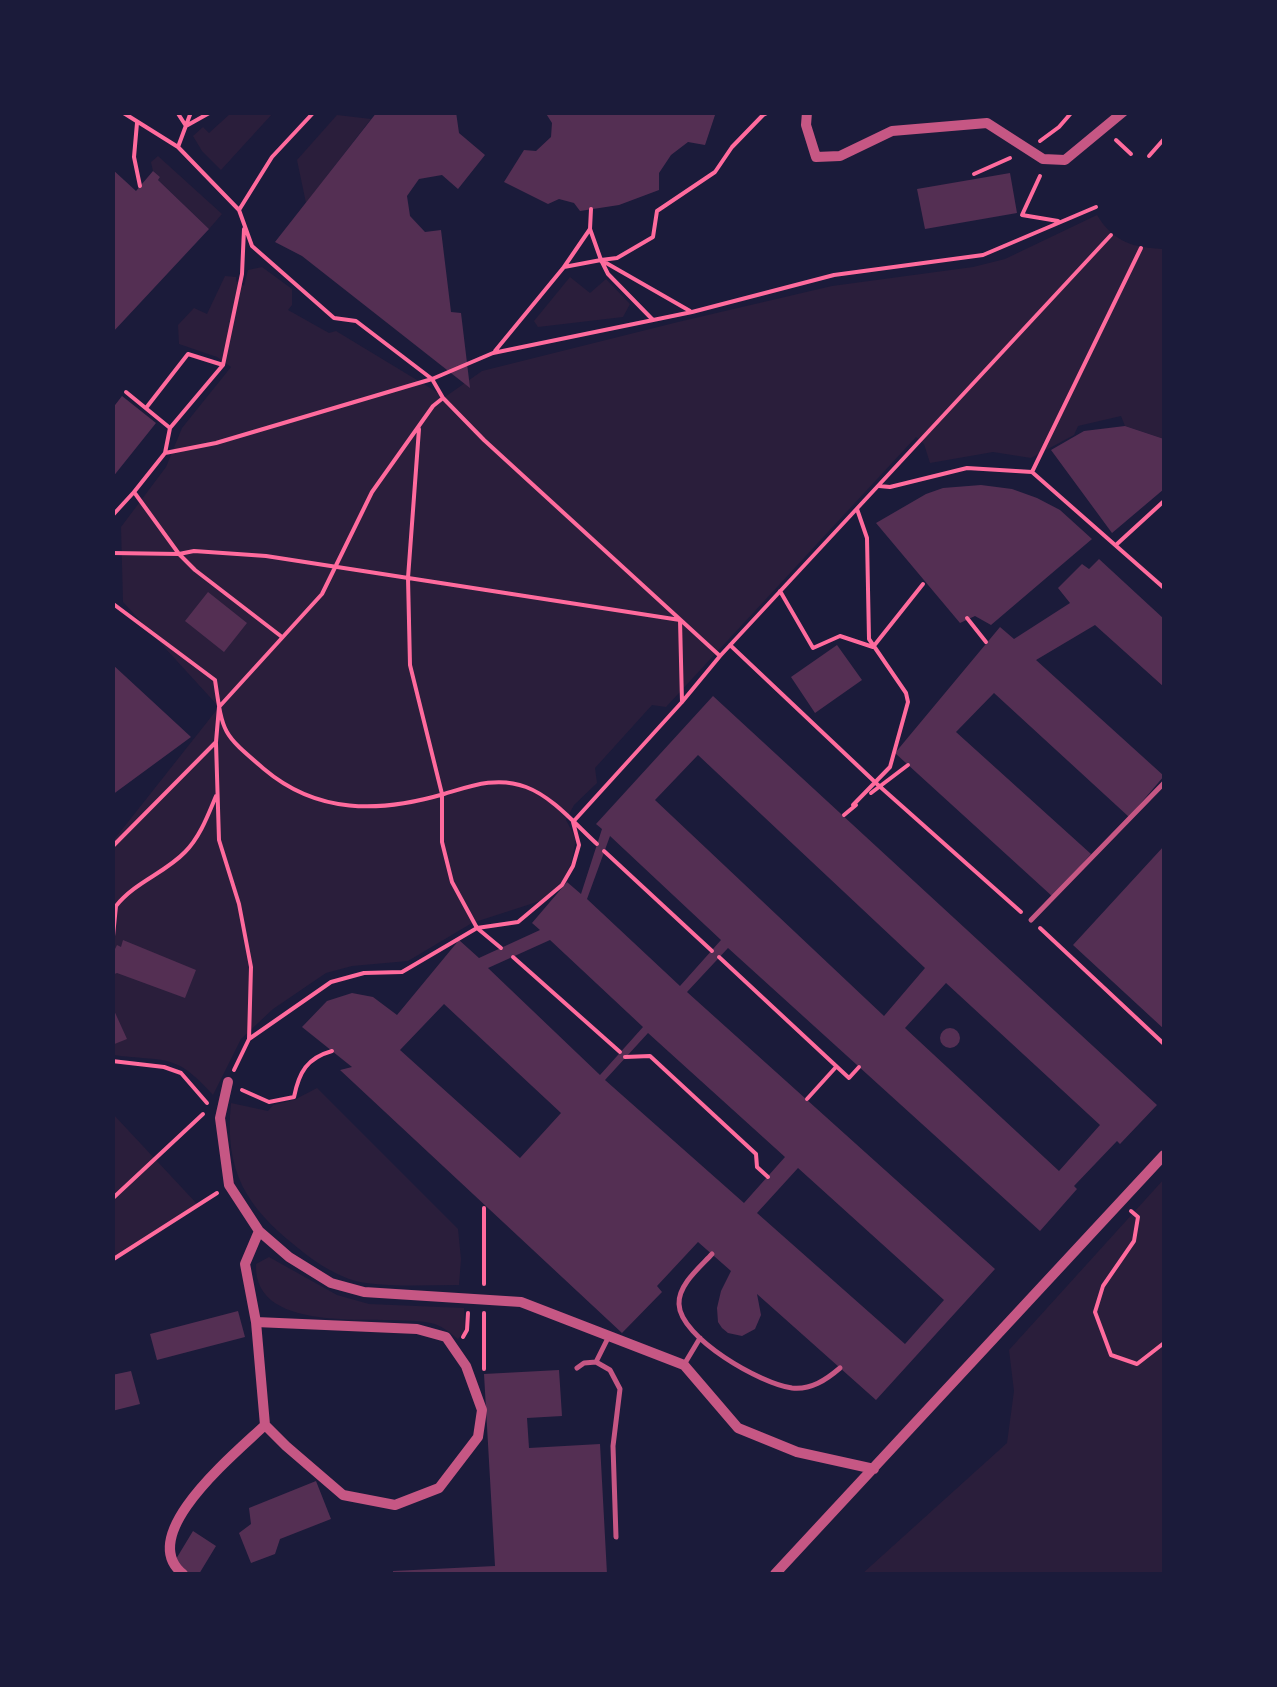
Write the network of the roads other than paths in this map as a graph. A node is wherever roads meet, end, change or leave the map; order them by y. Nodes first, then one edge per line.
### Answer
1 (808, 112) edge
2 (1123, 112) edge
3 (1164, 783) edge
4 (1031, 920) road end
5 (228, 1082) road end
6 (1164, 1155) edge
7 (259, 1231) junction
8 (712, 1254) dead end
9 (256, 1322) junction
10 (609, 1336) junction
11 (700, 1338) junction
12 (596, 1362) junction
13 (684, 1366) junction
14 (577, 1368) dead end
15 (840, 1368) dead end
16 (265, 1424) junction
17 (874, 1469) junction
18 (616, 1537) dead end
19 (183, 1574) edge
20 (775, 1574) edge

1 - 2 street
3 - 4 lane
5 - 7 street
6 - 17 street
7 - 9 street
7 - 10 street
8 - 11 lane
9 - 16 street
9 - 16 street
10 - 12 lane
10 - 13 street
11 - 13 lane
11 - 15 lane
12 - 14 lane
12 - 18 lane
13 - 17 street
16 - 19 street
17 - 20 street

